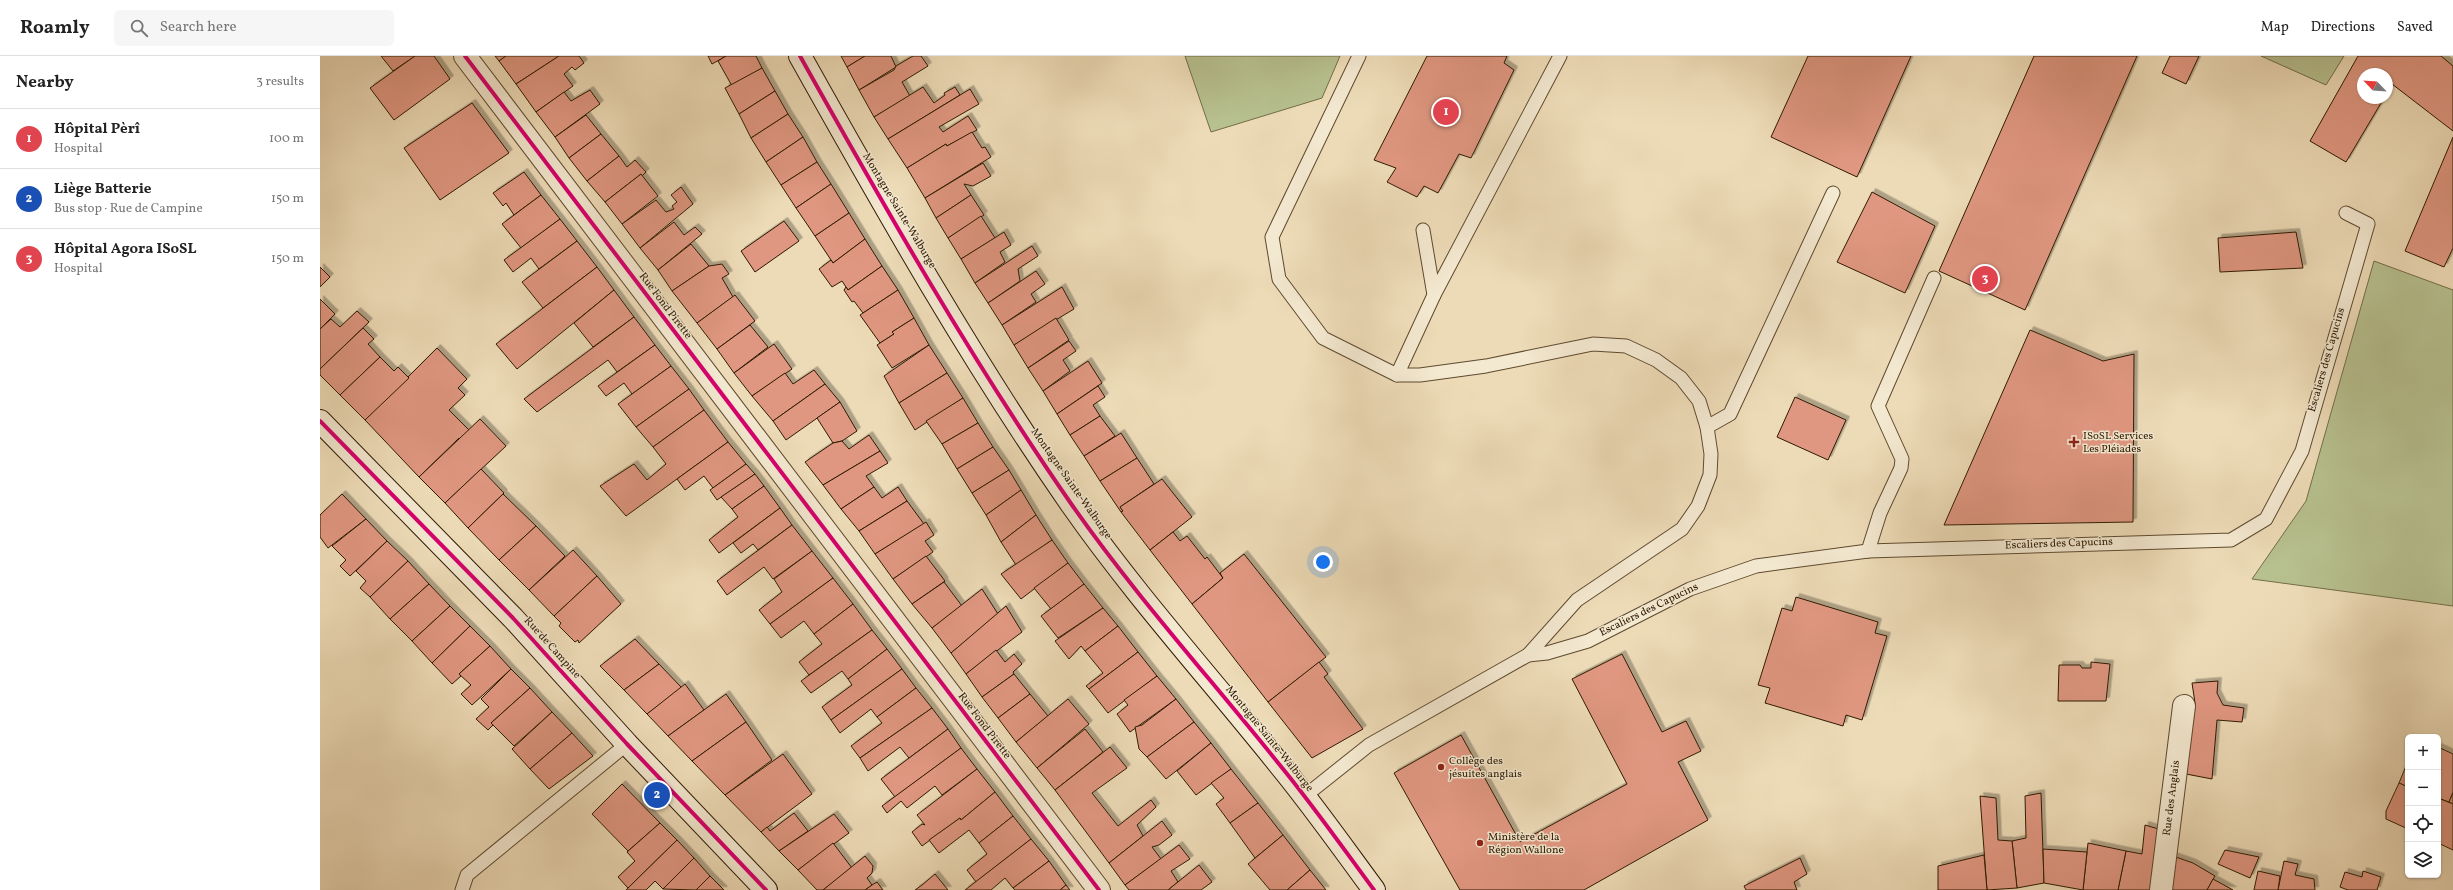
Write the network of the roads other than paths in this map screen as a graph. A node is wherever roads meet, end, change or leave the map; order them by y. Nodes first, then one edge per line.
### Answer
1 (465, 56) edge
2 (800, 56) edge
3 (1359, 56) edge
4 (1560, 56) edge
5 (1833, 193) dead end
6 (2346, 213) dead end
7 (1423, 230) dead end
8 (1934, 278) dead end
9 (1434, 295) junction
10 (1397, 375) junction
11 (320, 421) edge
12 (1708, 427) junction
13 (1868, 550) junction
14 (1528, 655) junction
15 (2184, 706) dead end
16 (627, 744) junction
17 (1305, 796) junction
18 (462, 890) edge
19 (766, 890) edge
20 (1099, 890) edge
21 (1374, 890) edge
22 (2161, 890) edge

1 - 20 street, Rue Fond Pirette
2 - 17 street, Montagne Sainte-Walburge
3 - 10 lane
4 - 9 lane
5 - 12 lane
6 - 13 lane, Escaliers des Capucins
7 - 9 lane
8 - 13 lane
9 - 10 lane
10 - 12 lane, Escaliers des Capucins
11 - 16 street, Rue de Campine
12 - 14 lane, Escaliers des Capucins
13 - 14 lane, Escaliers des Capucins
14 - 17 lane, Escaliers des Capucins
15 - 22 street, Rue des Anglais
16 - 18 lane
16 - 19 street, Rue de Campine
17 - 21 street, Montagne Sainte-Walburge

